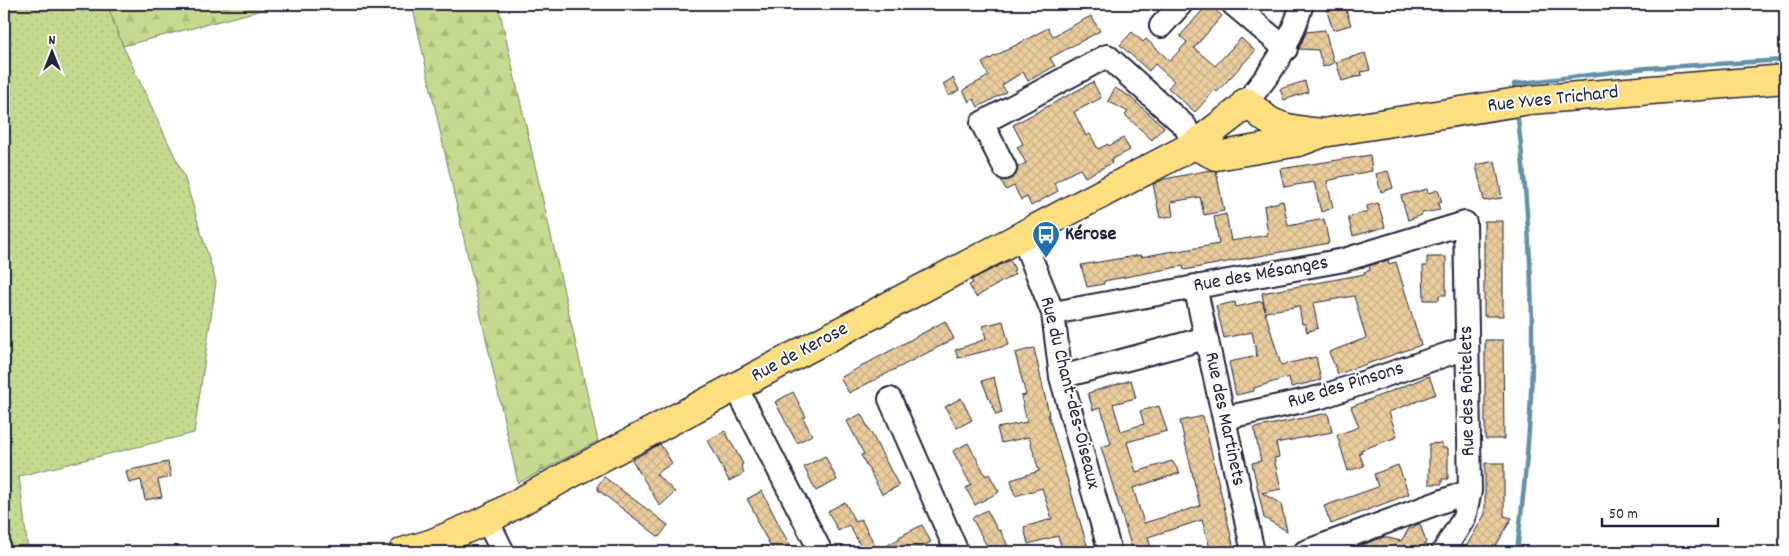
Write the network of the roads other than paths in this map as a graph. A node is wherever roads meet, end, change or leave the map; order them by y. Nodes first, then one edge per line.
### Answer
1 (1182, 4) edge
2 (1233, 4) edge
3 (1302, 4) edge
4 (1160, 26) dead end
5 (1286, 49) junction
6 (1785, 79) edge
7 (1244, 105) junction
8 (1323, 134) junction
9 (1194, 145) junction
10 (1272, 147) junction
11 (1005, 168) dead end
12 (1465, 223) joint
13 (1022, 236) junction
14 (1196, 286) junction
15 (1053, 313) junction
16 (1206, 338) junction
17 (1466, 348) junction
18 (1061, 377) junction
19 (736, 387) junction
20 (890, 399) dead end
21 (1224, 418) junction
22 (1470, 490) junction
23 (487, 520) junction
24 (403, 552) edge
25 (504, 552) edge
26 (821, 552) edge
27 (957, 552) edge
28 (1110, 552) edge
29 (1253, 552) edge
30 (1305, 552) edge
31 (1443, 552) edge

1 - 4 street
2 - 5 street
3 - 5 street
5 - 7 street
6 - 8 main road, Rue Yves Trichard
7 - 8 main road
7 - 9 main road, Rue de Kerose
7 - 10 main road
8 - 10 main road
9 - 10 main road
9 - 11 street
9 - 13 main road, Rue de Kerose
12 - 14 street, Rue des Mésanges
12 - 17 street, Rue des Roitelets
13 - 15 street, Rue du Chant-des-Oiseaux
13 - 19 main road, Rue de Kerose
14 - 15 street, Rue des Mésanges
14 - 16 street, Rue des Martinets
15 - 18 street, Rue du Chant-des-Oiseaux
16 - 18 street
16 - 21 street, Rue des Martinets
17 - 21 street, Rue des Pinsons
17 - 22 street, Rue des Roitelets
18 - 28 street, Rue du Chant-des-Oiseaux
19 - 23 main road, Rue de Kerose
19 - 26 street
20 - 27 street
21 - 29 street, Rue des Martinets
22 - 30 street
22 - 31 street, Rue des Roitelets
23 - 24 main road, Rue de Kerose
23 - 25 street

